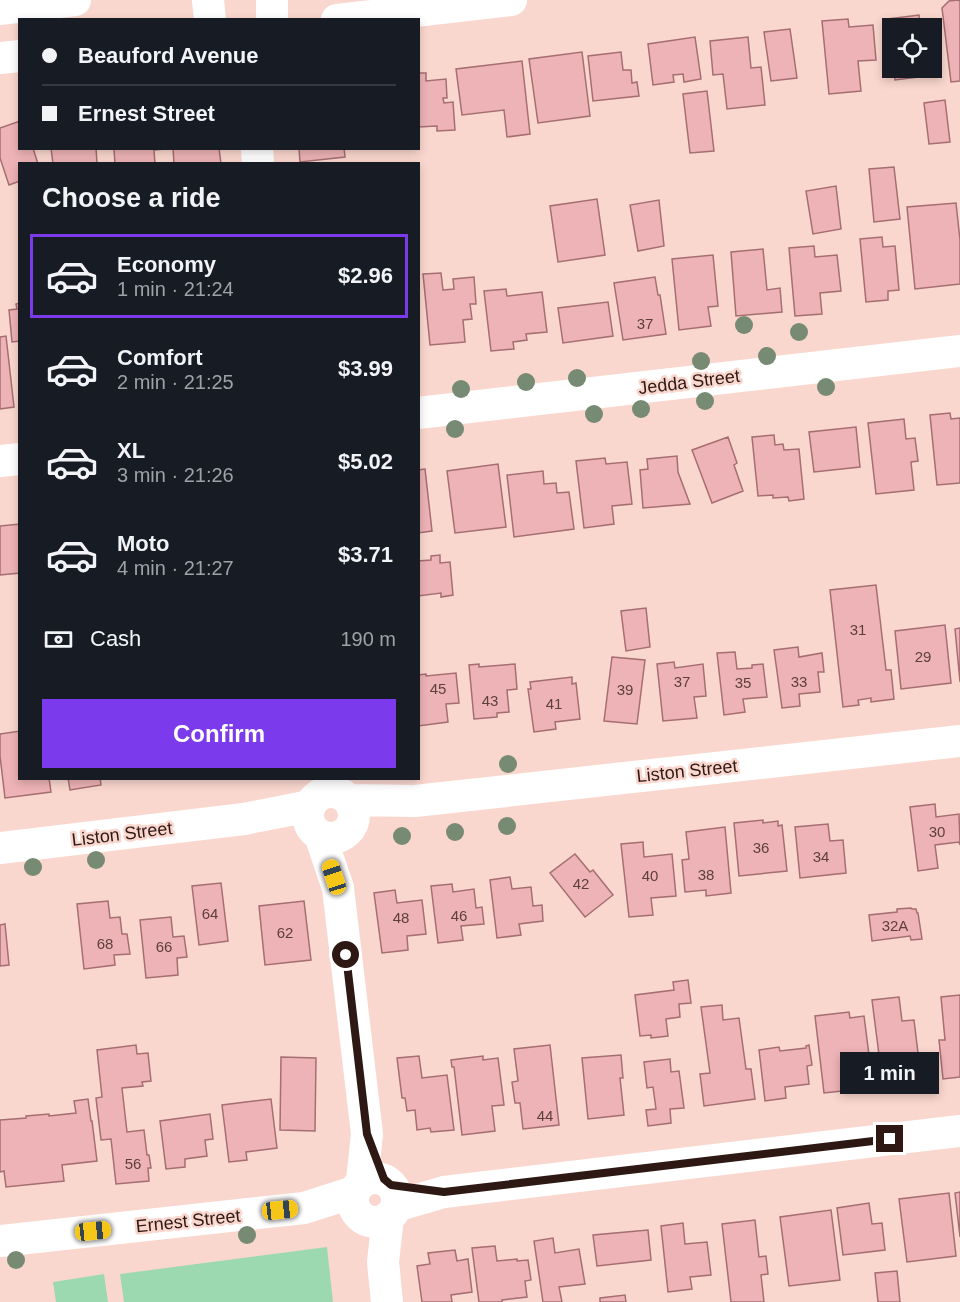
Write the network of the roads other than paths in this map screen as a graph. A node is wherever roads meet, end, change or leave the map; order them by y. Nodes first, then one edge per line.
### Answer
1 (75, 0) edge
2 (208, 0) edge
3 (272, 0) edge
4 (511, 0) edge
5 (0, 9) edge
6 (210, 18) edge
7 (272, 18) edge
8 (354, 18) edge
9 (18, 56) edge
10 (0, 58) edge
11 (960, 351) edge
12 (420, 413) edge
13 (18, 459) edge
14 (0, 461) edge
15 (960, 741) edge
16 (331, 807) edge
17 (0, 848) edge
18 (960, 1131) edge
19 (375, 1199) junction
20 (0, 1241) edge
21 (387, 1302) edge

1 - 5 street
2 - 6 street
3 - 7 street
4 - 8 street
9 - 10 street
11 - 12 street, Jedda Street
13 - 14 street
15 - 16 street, Liston Street
16 - 17 street, Liston Street
16 - 19 street
18 - 19 street, Ernest Street
19 - 20 street, Ernest Street
19 - 21 street

